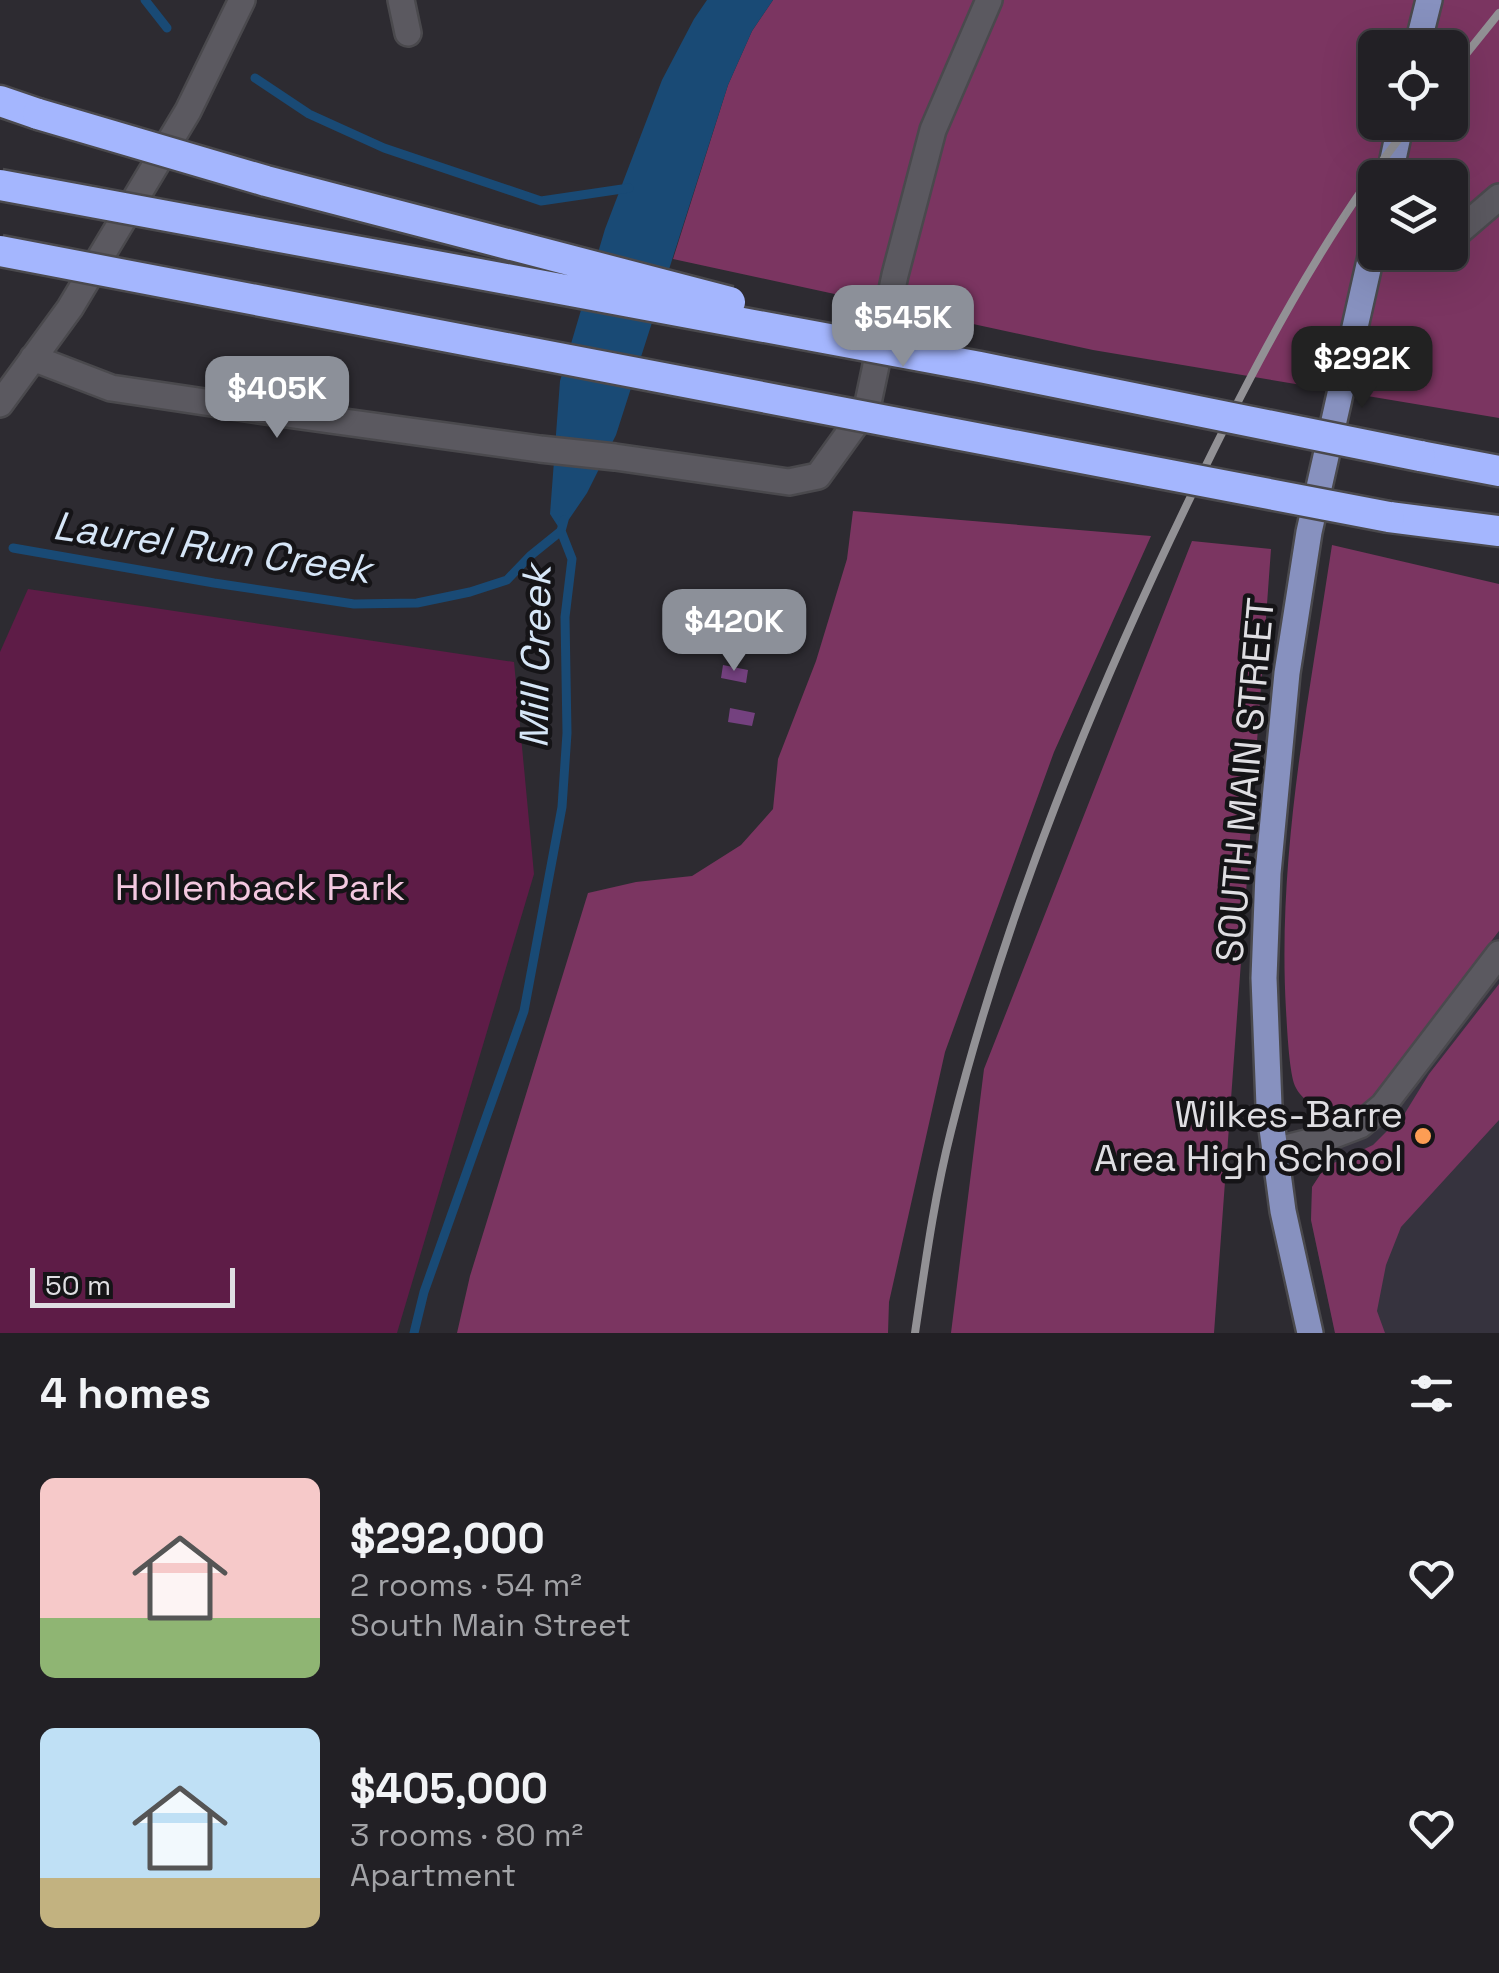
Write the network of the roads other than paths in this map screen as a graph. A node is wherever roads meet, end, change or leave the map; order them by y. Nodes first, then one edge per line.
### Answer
1 (242, 0) edge
2 (401, 0) edge
3 (989, 0) edge
4 (1429, 0) edge
5 (1422, 30) edge
6 (408, 32) dead end
7 (0, 101) edge
8 (0, 184) edge
9 (1499, 197) edge
10 (1468, 224) edge
11 (0, 252) edge
12 (1368, 270) edge
13 (33, 358) junction
14 (980, 367) junction
15 (0, 404) edge
16 (1499, 468) edge
17 (1400, 519) junction
18 (1499, 530) edge
19 (1499, 538) edge
20 (1499, 954) edge
21 (1274, 1152) junction
22 (1310, 1333) edge

1 - 13 street
2 - 6 street
3 - 13 street
4 - 5 main road
7 - 14 highway, bridge
8 - 14 highway, bridge
9 - 10 street
11 - 17 highway, bridge
12 - 21 main road, SOUTH MAIN STREET
13 - 15 street
14 - 16 highway, bridge
17 - 18 highway
17 - 19 highway
20 - 21 street
21 - 22 main road, SOUTH MAIN STREET

